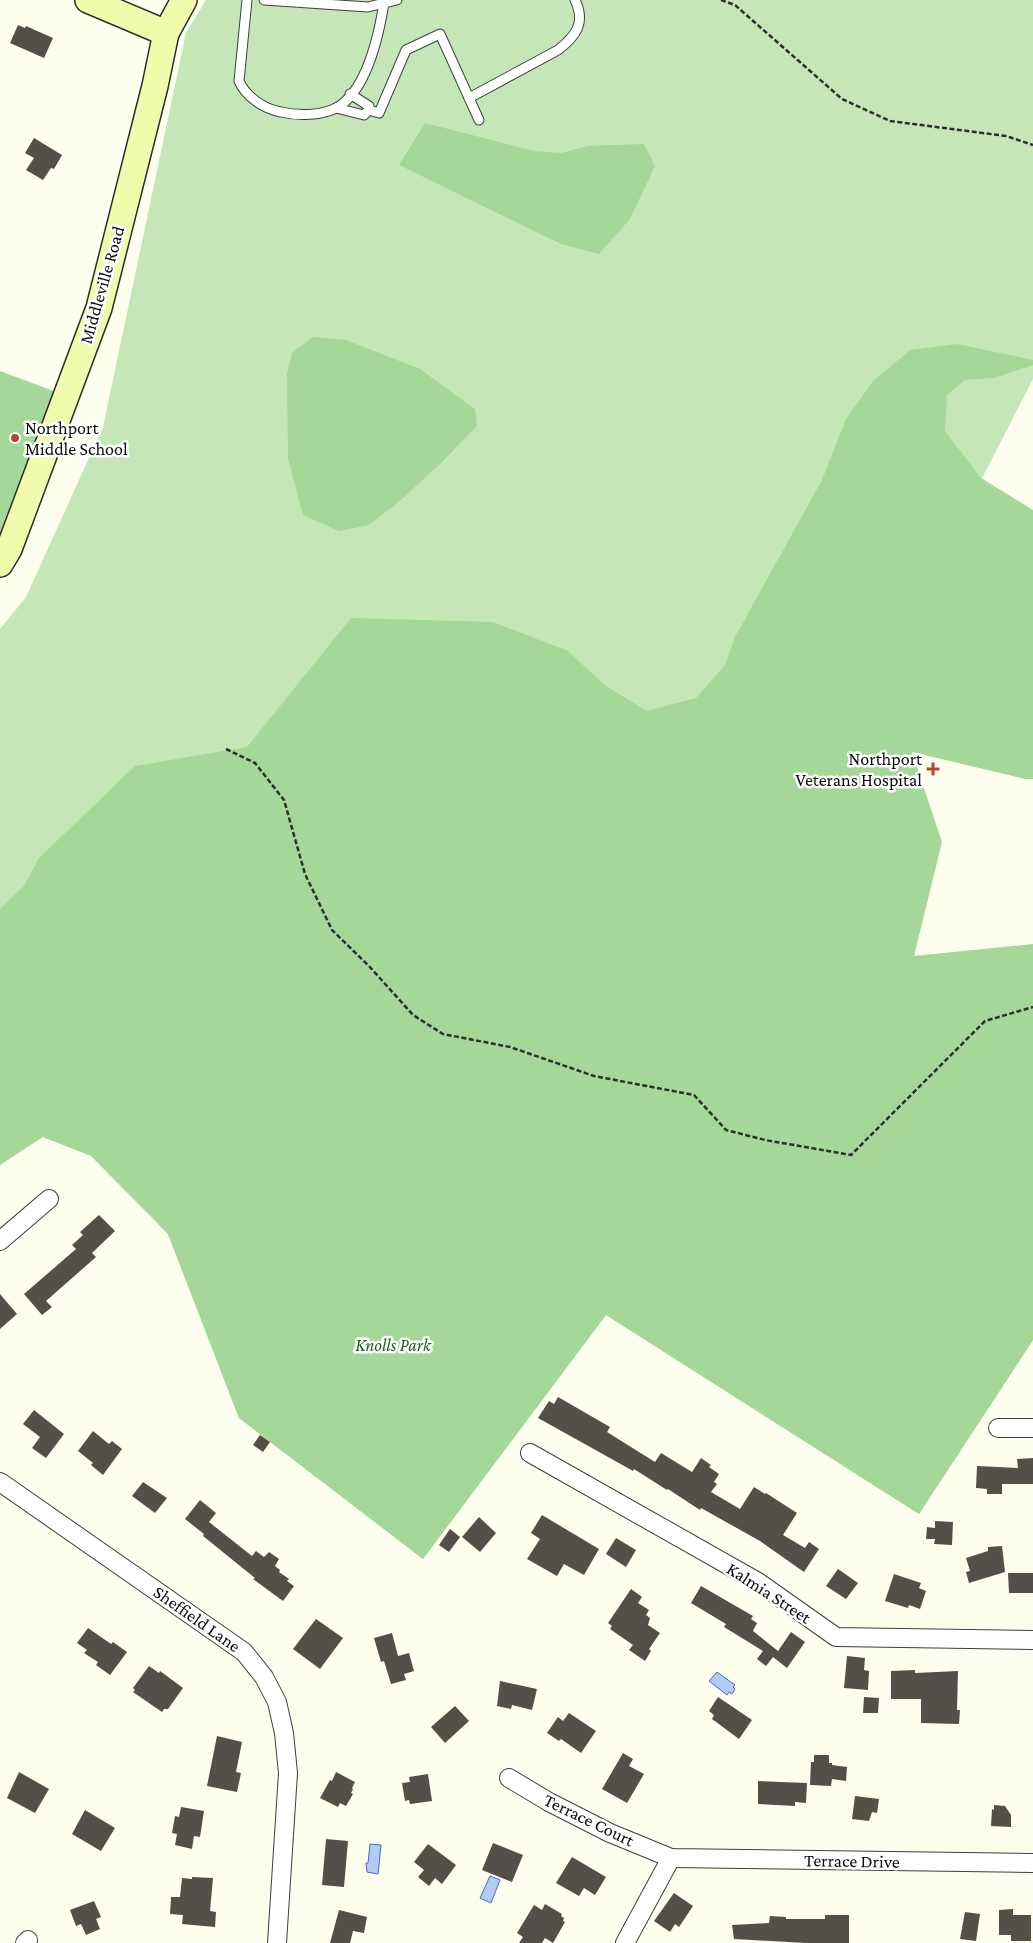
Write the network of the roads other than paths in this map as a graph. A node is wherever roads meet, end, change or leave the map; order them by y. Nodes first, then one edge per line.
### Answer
1 (88, 0) edge
2 (184, 0) edge
3 (247, 0) edge
4 (264, 0) edge
5 (397, 0) edge
6 (575, 0) edge
7 (384, 3) junction
8 (166, 33) junction
9 (350, 94) junction
10 (469, 98) junction
11 (336, 108) junction
12 (369, 110) junction
13 (479, 120) dead end
14 (0, 564) edge
15 (49, 1199) dead end
16 (0, 1241) edge
17 (998, 1428) dead end
18 (1033, 1428) edge
19 (530, 1453) dead end
20 (0, 1482) edge
21 (1033, 1640) edge
22 (509, 1778) dead end
23 (672, 1858) junction
24 (1033, 1863) edge
25 (277, 1943) edge
26 (625, 1943) edge

1 - 8 street
2 - 8 street, Middleville Road
3 - 11 lane
4 - 7 lane
5 - 7 lane
6 - 10 lane
7 - 9 lane
8 - 14 street, Middleville Road
9 - 11 lane
9 - 12 lane
10 - 12 lane
10 - 13 lane
11 - 12 lane
15 - 16 street
17 - 18 street
19 - 21 street, Kalmia Street
20 - 25 street, Sheffield Lane
22 - 23 street, Terrace Court
23 - 24 street, Terrace Drive
23 - 26 street

